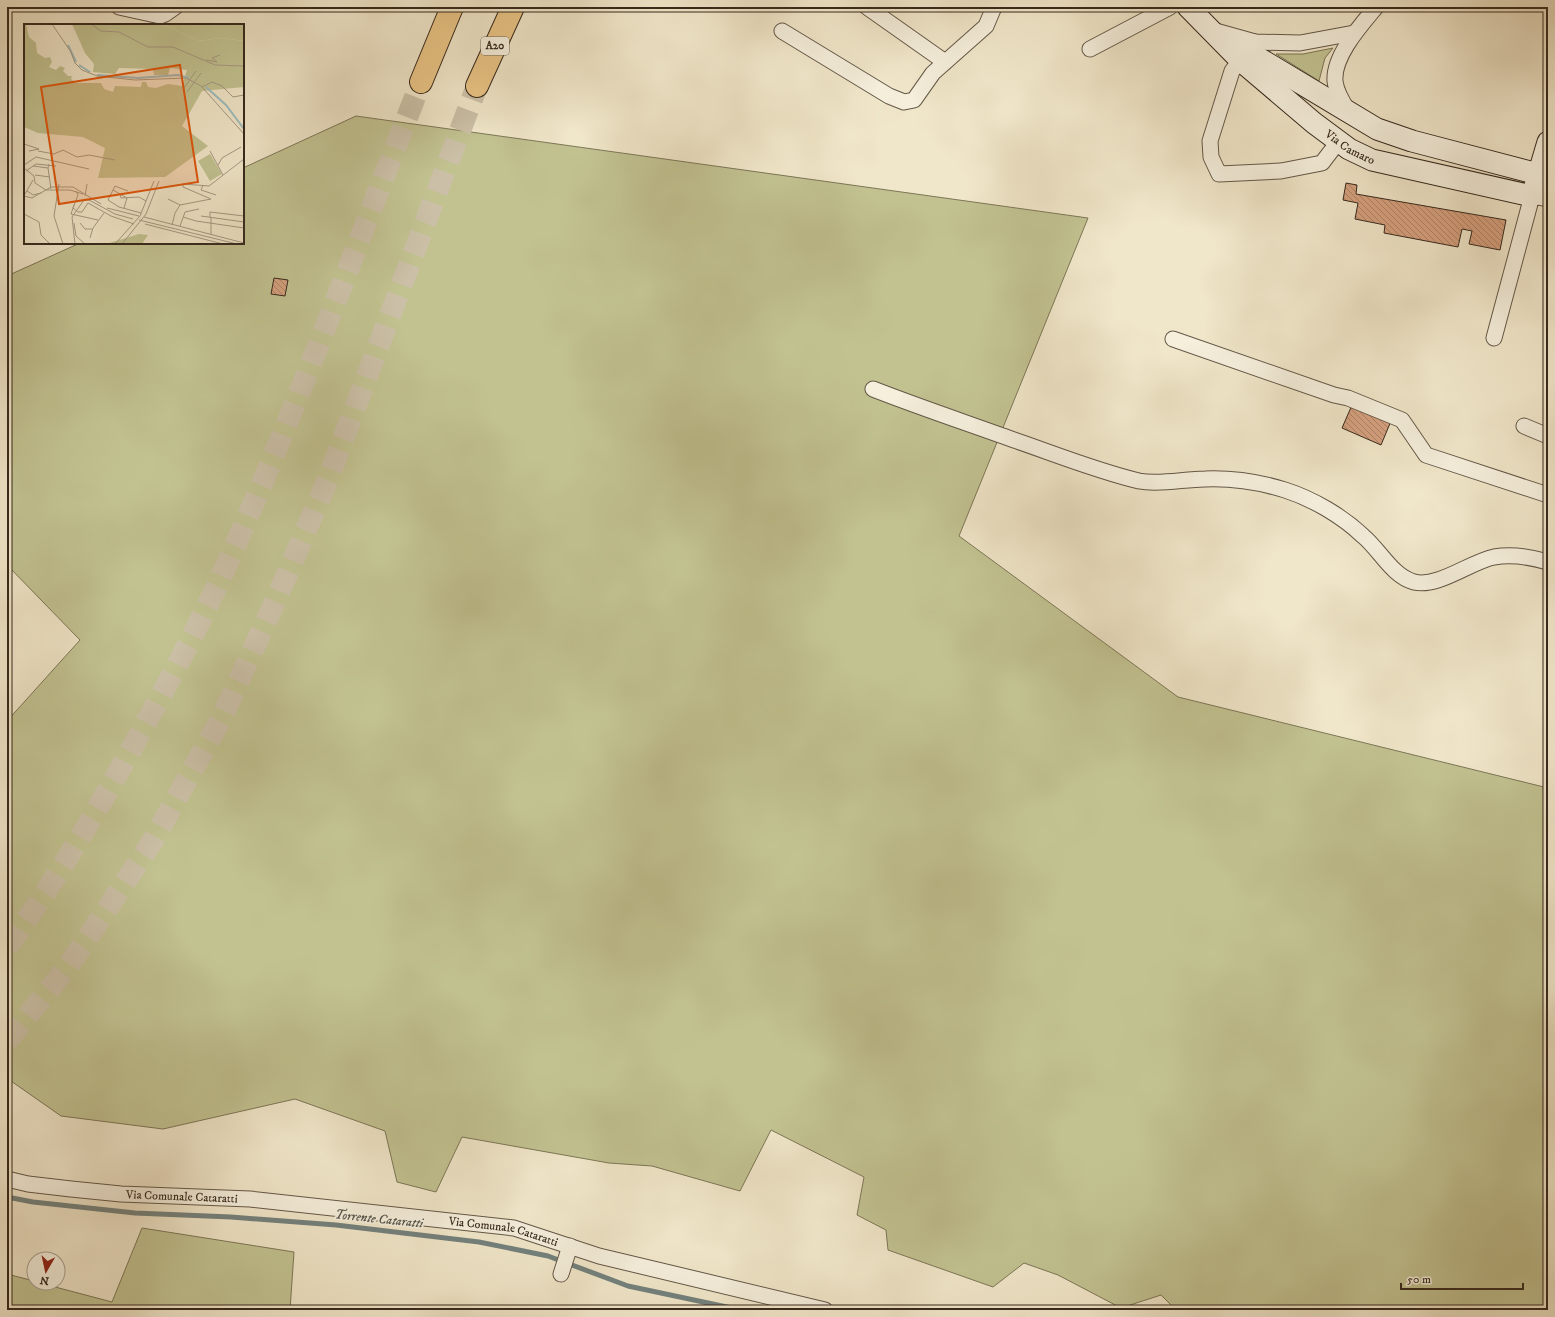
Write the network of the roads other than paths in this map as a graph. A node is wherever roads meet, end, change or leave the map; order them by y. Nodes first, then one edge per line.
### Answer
1 (119, 7) edge
2 (175, 7) edge
3 (452, 7) edge
4 (513, 7) edge
5 (994, 7) edge
6 (1170, 7) edge
7 (1188, 7) edge
8 (1376, 7) edge
9 (872, 8) edge
10 (782, 31) dead end
11 (1354, 33) junction
12 (1090, 49) dead end
13 (1248, 52) junction
14 (945, 62) junction
15 (420, 82) tunnel mouth
16 (477, 86) tunnel mouth
17 (1329, 102) junction
18 (1350, 114) junction
19 (1314, 123) junction
20 (1338, 142) junction
21 (1546, 148) edge
22 (1538, 174) edge
23 (1534, 197) edge
24 (1494, 338) dead end
25 (1173, 339) dead end
26 (873, 389) dead end
27 (1524, 426) dead end
28 (1548, 436) edge
29 (1548, 495) edge
30 (1548, 562) edge
31 (7, 1179) edge
32 (570, 1246) junction
33 (561, 1274) dead end
34 (825, 1310) edge

1 - 2 street
3 - 15 highway
4 - 16 highway, A20
5 - 14 street
6 - 12 street
7 - 13 street, Via Camaro
8 - 11 street
9 - 14 street
10 - 14 street
11 - 13 street
11 - 18 street
13 - 17 street, Via Camaro
13 - 19 street, Via Camaro
13 - 20 street
17 - 18 street, Via Camaro
17 - 19 street
18 - 22 street, Via Camaro
19 - 20 street, Via Camaro
20 - 23 street, Via Camaro
21 - 22 street
22 - 23 street
23 - 24 street
25 - 29 street
26 - 30 street
27 - 28 street
31 - 32 street, Via Comunale Cataratti
32 - 33 street
32 - 34 street, Via Comunale Cataratti

